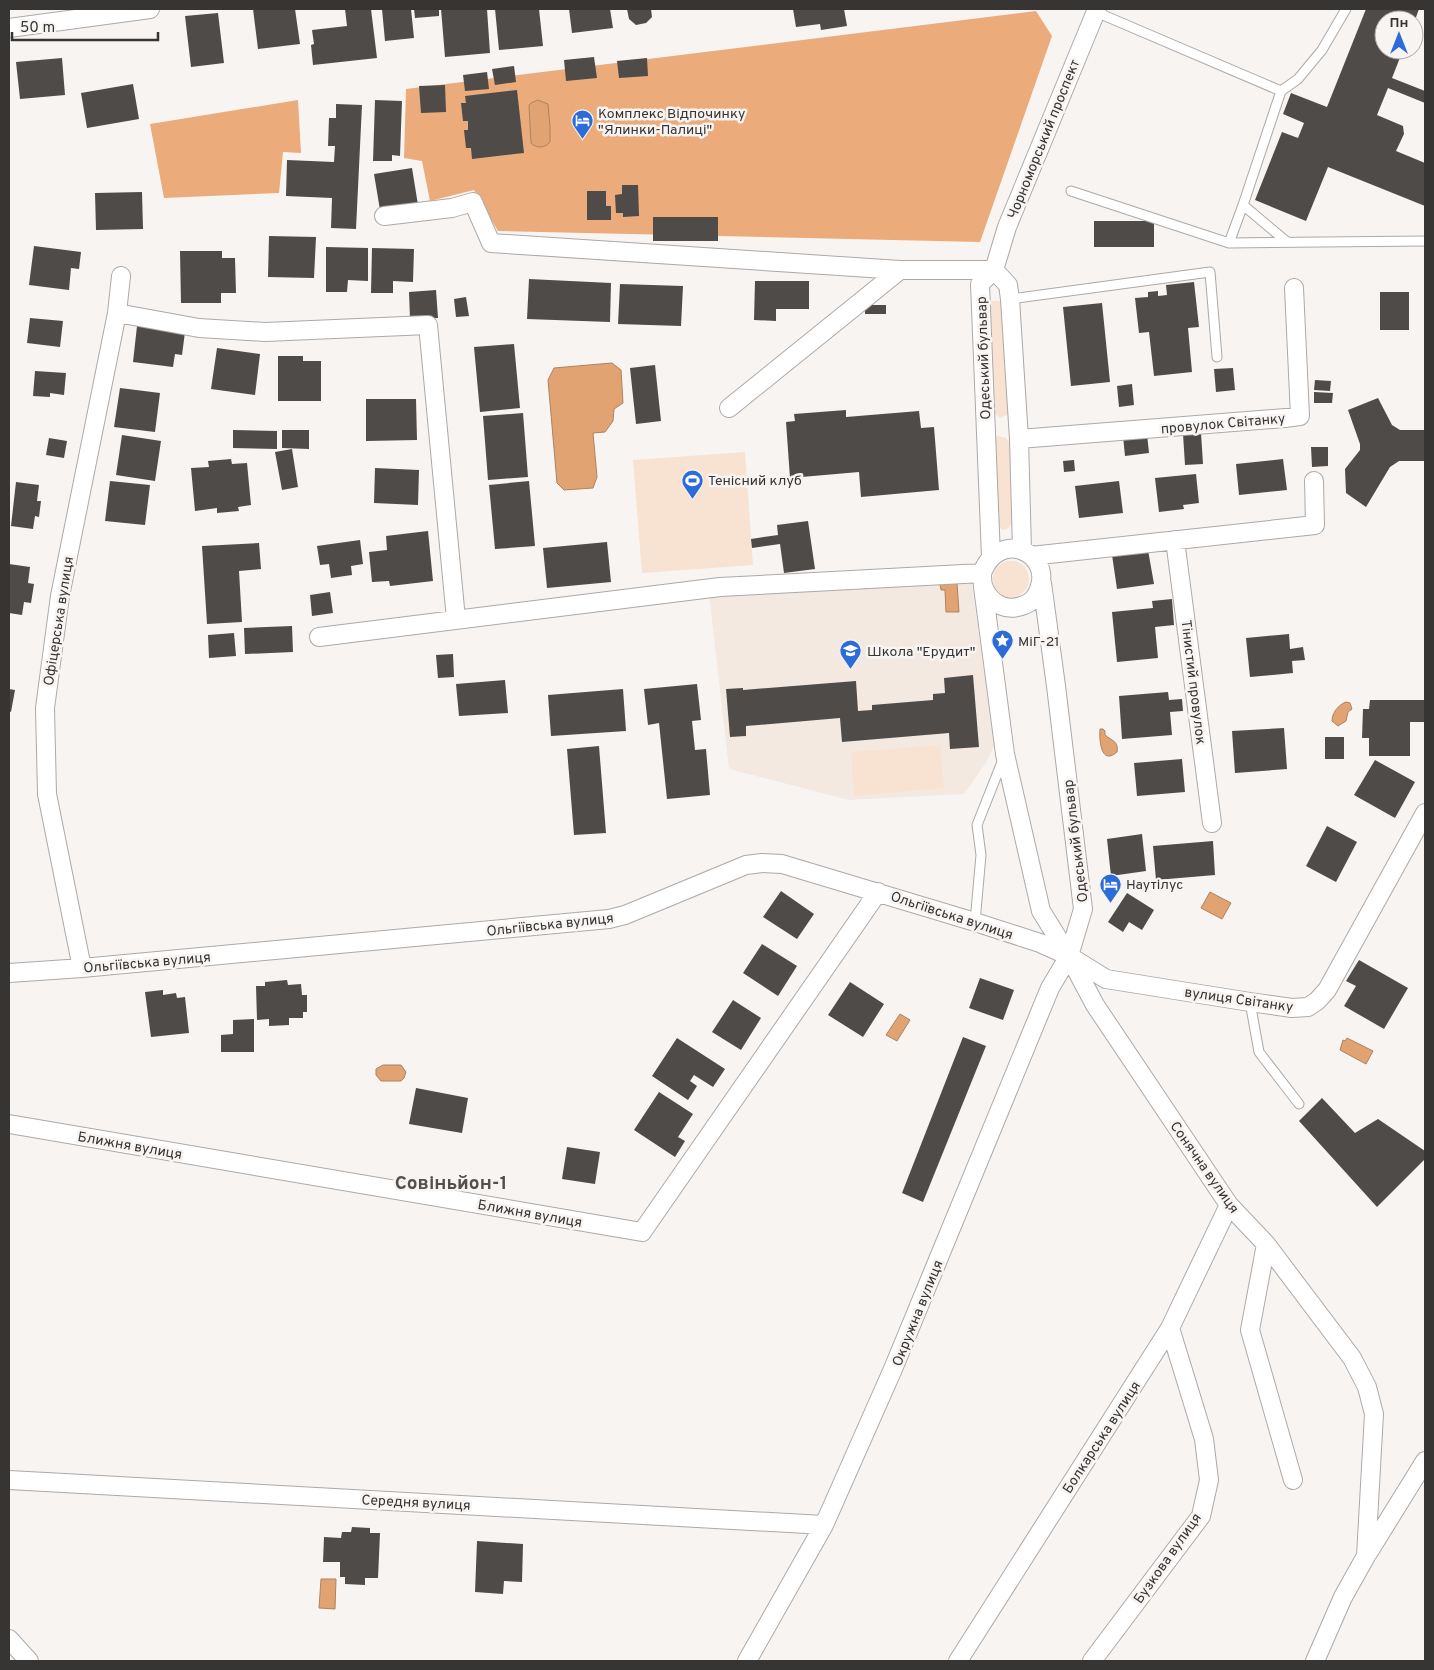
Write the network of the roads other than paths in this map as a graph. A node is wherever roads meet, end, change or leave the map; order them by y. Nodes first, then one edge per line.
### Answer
1 (150, 9) edge
2 (1346, 9) edge
3 (1096, 10) edge
4 (9, 28) edge
5 (1281, 92) junction
6 (1071, 191) dead end
7 (1244, 205) junction
8 (384, 216) dead end
9 (1425, 241) edge
10 (1287, 242) junction
11 (1229, 243) junction
12 (900, 270) junction
13 (994, 270) junction
14 (121, 276) dead end
15 (1294, 288) dead end
16 (1010, 299) junction
17 (117, 312) junction
18 (1217, 357) dead end
19 (729, 408) dead end
20 (1018, 439) junction
21 (1314, 481) dead end
22 (1175, 540) junction
23 (1021, 552) junction
24 (990, 557) junction
25 (985, 587) junction
26 (1039, 589) junction
27 (456, 619) junction
28 (320, 637) dead end
29 (1004, 754) junction
30 (1425, 813) edge
31 (1212, 823) dead end
32 (878, 892) junction
33 (974, 922) junction
34 (1069, 956) junction
35 (82, 968) junction
36 (9, 974) edge
37 (1250, 1002) junction
38 (1299, 1104) dead end
39 (9, 1124) edge
40 (1229, 1205) junction
41 (1266, 1244) junction
42 (1170, 1328) junction
43 (1425, 1461) edge
44 (9, 1480) edge
45 (1293, 1480) dead end
46 (824, 1525) junction
47 (1366, 1556) junction
48 (9, 1639) edge
49 (28, 1661) edge
50 (747, 1661) edge
51 (958, 1661) edge
52 (1092, 1661) edge
53 (1315, 1661) edge

1 - 4 street
2 - 5 lane
3 - 5 lane
3 - 13 street, Чорноморський проспект
5 - 7 lane
6 - 11 lane
7 - 10 lane
7 - 11 lane
8 - 12 street
9 - 10 lane
10 - 11 lane
12 - 13 street
12 - 19 street
13 - 16 street, Одеський бульвар
13 - 24 street, Одеський бульвар
14 - 17 street, Офіцерська вулиця
15 - 20 street, провулок Світанку
16 - 18 lane
16 - 20 street, Одеський бульвар
17 - 27 street
17 - 35 street, Офіцерська вулиця
20 - 23 street, Одеський бульвар
21 - 22 street
22 - 23 street
22 - 31 street, Тінистий провулок
23 - 24 street
23 - 26 street, Одеський бульвар
24 - 25 street
25 - 26 street
25 - 27 street
25 - 29 street
26 - 34 street, Одеський бульвар
27 - 28 street
29 - 33 lane
29 - 34 street
30 - 37 street, вулиця Світанку
32 - 33 street, Ольгіївська вулиця
32 - 35 street, Ольгіївська вулиця
32 - 39 street, Ближня вулиця
33 - 34 street, Ольгіївська вулиця
34 - 37 street, вулиця Світанку
34 - 40 street, Сонячна вулиця
34 - 46 street, Окружна вулиця
35 - 36 street, Ольгіївська вулиця
37 - 38 lane
40 - 41 street, Сонячна вулиця
40 - 42 street, Болкарська вулиця
41 - 45 street
41 - 47 street, Сонячна вулиця
42 - 51 street, Болкарська вулиця
42 - 52 street, Бузкова вулиця
43 - 47 street
44 - 46 street, Середня вулиця
46 - 50 street, Окружна вулиця
47 - 53 street
48 - 49 street

